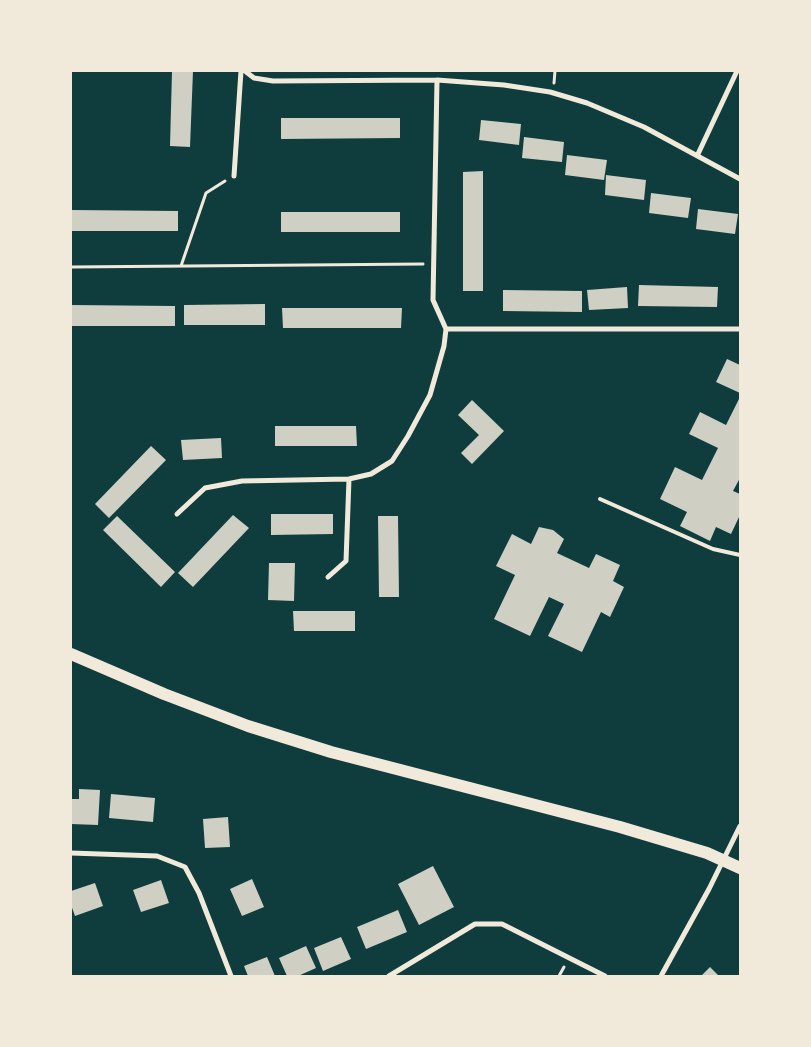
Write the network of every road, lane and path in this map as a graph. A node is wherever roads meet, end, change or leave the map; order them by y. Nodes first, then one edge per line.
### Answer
1 (243, 71) edge
2 (737, 71) edge
3 (437, 80) junction
4 (698, 154) junction
5 (234, 176) joint
6 (740, 179) edge
7 (434, 264) junction
8 (181, 266) junction
9 (71, 267) edge
10 (446, 329) junction
11 (740, 329) edge
12 (349, 479) junction
13 (600, 499) dead end
14 (177, 514) dead end
15 (740, 556) edge
16 (328, 577) dead end
17 (71, 654) edge
18 (740, 826) edge
19 (71, 853) edge
20 (740, 868) edge
21 (398, 974) edge
22 (231, 976) edge
23 (389, 976) edge
24 (606, 976) edge
25 (661, 976) edge

1 - 3 street
1 - 5 street
2 - 4 street
3 - 4 street
3 - 7 street
4 - 6 street
5 - 8 path
7 - 8 path
7 - 10 street
8 - 9 path
10 - 11 street
10 - 12 street
12 - 14 street
12 - 16 street
13 - 15 lane
17 - 20 main road
18 - 25 street
19 - 22 street
21 - 23 street
21 - 24 street

